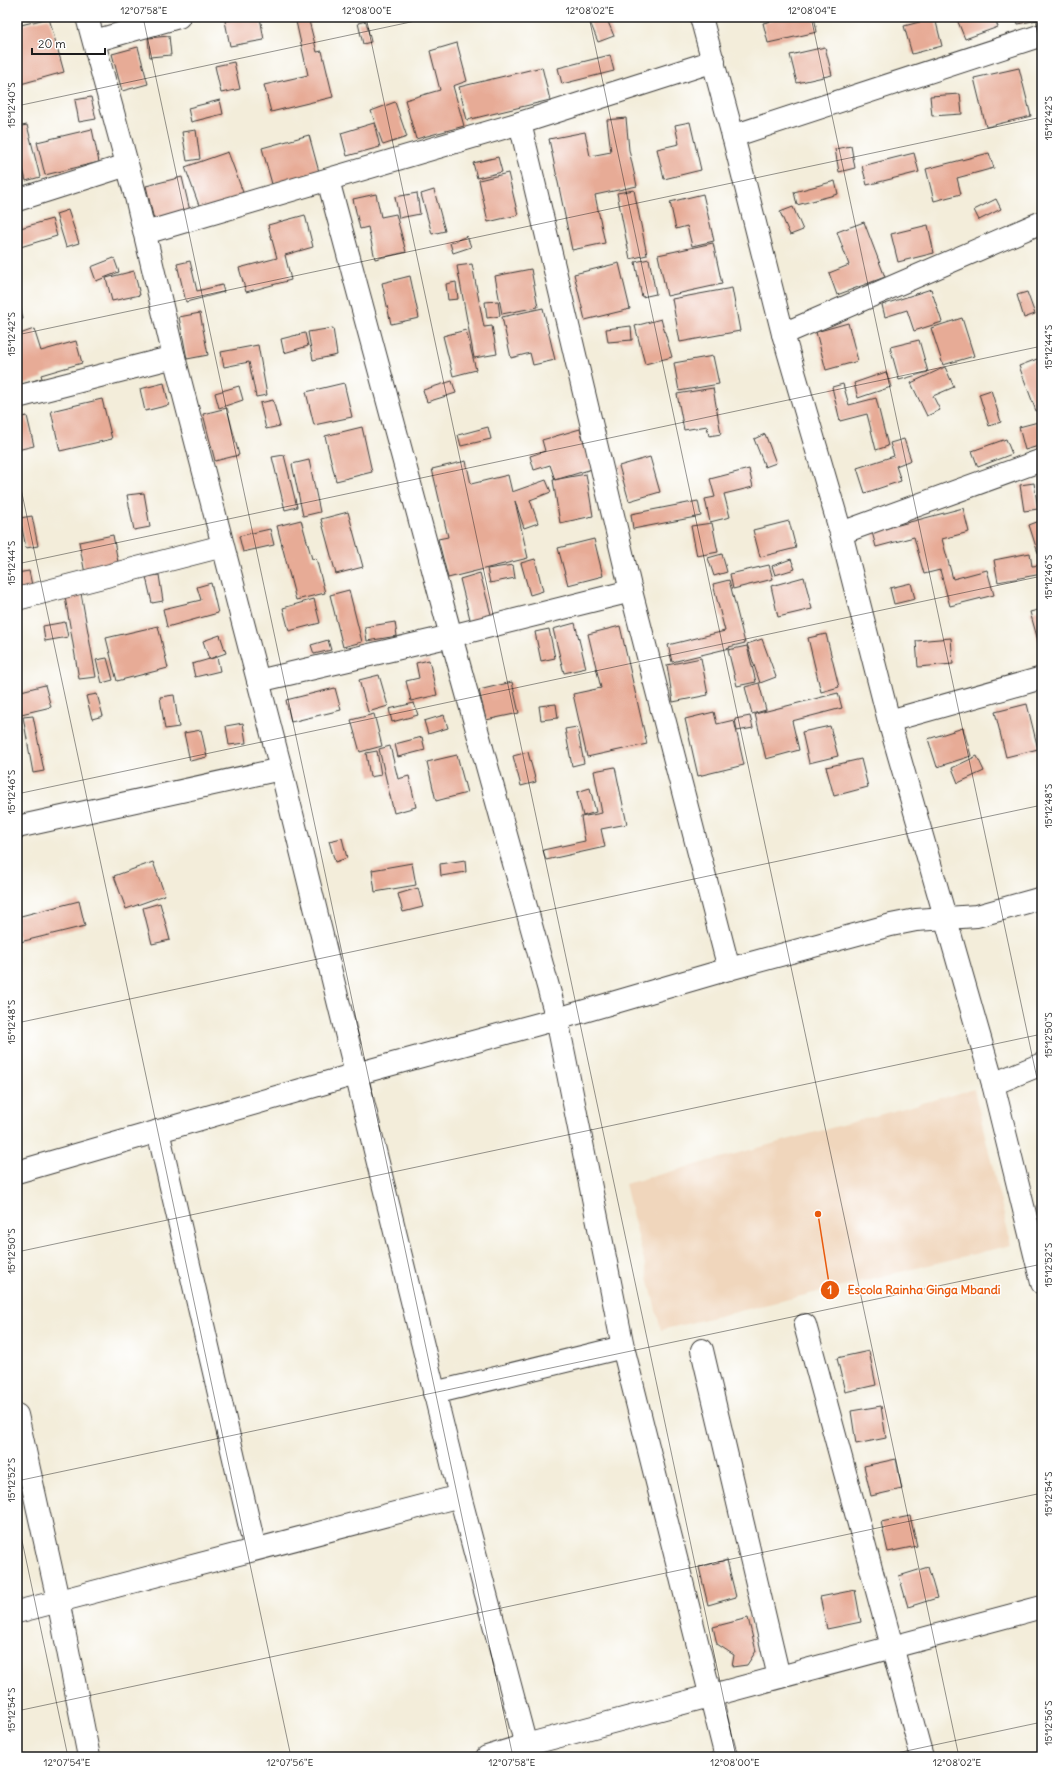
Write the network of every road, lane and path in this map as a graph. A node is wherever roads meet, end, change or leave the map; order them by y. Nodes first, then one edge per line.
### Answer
1 (87, 17) edge
2 (179, 17) edge
3 (701, 17) edge
4 (1042, 35) edge
5 (94, 41) junction
6 (714, 61) junction
7 (520, 123) junction
8 (733, 136) junction
9 (127, 165) junction
10 (328, 180) junction
11 (17, 200) edge
12 (1042, 222) edge
13 (145, 233) junction
14 (783, 334) junction
15 (174, 357) junction
16 (17, 397) edge
17 (1042, 460) edge
18 (842, 533) junction
19 (223, 546) junction
20 (631, 591) junction
21 (17, 599) edge
22 (451, 636) junction
23 (1042, 678) edge
24 (258, 681) junction
25 (890, 721) junction
26 (281, 769) junction
27 (17, 827) edge
28 (1042, 898) edge
29 (945, 918) junction
30 (729, 969) junction
31 (557, 1019) junction
32 (1042, 1064) edge
33 (356, 1074) junction
34 (994, 1084) junction
35 (158, 1131) junction
36 (17, 1172) edge
37 (1042, 1283) edge
38 (805, 1325) dead end
39 (623, 1347) junction
40 (702, 1350) dead end
41 (434, 1393) junction
42 (18, 1419) edge
43 (460, 1496) junction
44 (255, 1549) junction
45 (58, 1600) junction
46 (1042, 1607) edge
47 (17, 1612) edge
48 (892, 1648) junction
49 (779, 1678) junction
50 (711, 1696) junction
51 (528, 1751) edge
52 (89, 1757) edge
53 (487, 1757) edge
54 (726, 1757) edge
55 (922, 1757) edge

1 - 5 street
2 - 5 street
3 - 6 street
4 - 8 street
5 - 9 street
6 - 7 street
6 - 8 street
7 - 10 street
7 - 20 street
8 - 14 street
9 - 11 street
9 - 13 street
10 - 13 street
10 - 22 street
12 - 14 street
13 - 15 street
14 - 18 street
15 - 16 street
15 - 19 street
17 - 18 street
18 - 25 street
19 - 21 street
19 - 24 street
20 - 22 street
20 - 30 street
22 - 24 street
22 - 31 street
23 - 25 street
24 - 26 street
25 - 29 street
26 - 27 street
26 - 33 street
28 - 29 street
29 - 30 street
29 - 34 street
30 - 31 street
31 - 33 street
31 - 39 street
32 - 34 street
33 - 35 street
33 - 41 street
34 - 37 street
35 - 36 street
35 - 44 street
38 - 48 street
39 - 41 street
39 - 50 street
40 - 49 street
41 - 43 street
42 - 45 street
43 - 44 street
43 - 51 street
44 - 45 street
45 - 47 street
45 - 52 street
46 - 48 street
48 - 49 street
48 - 55 street
49 - 50 street
50 - 51 street
50 - 54 street
51 - 53 street

